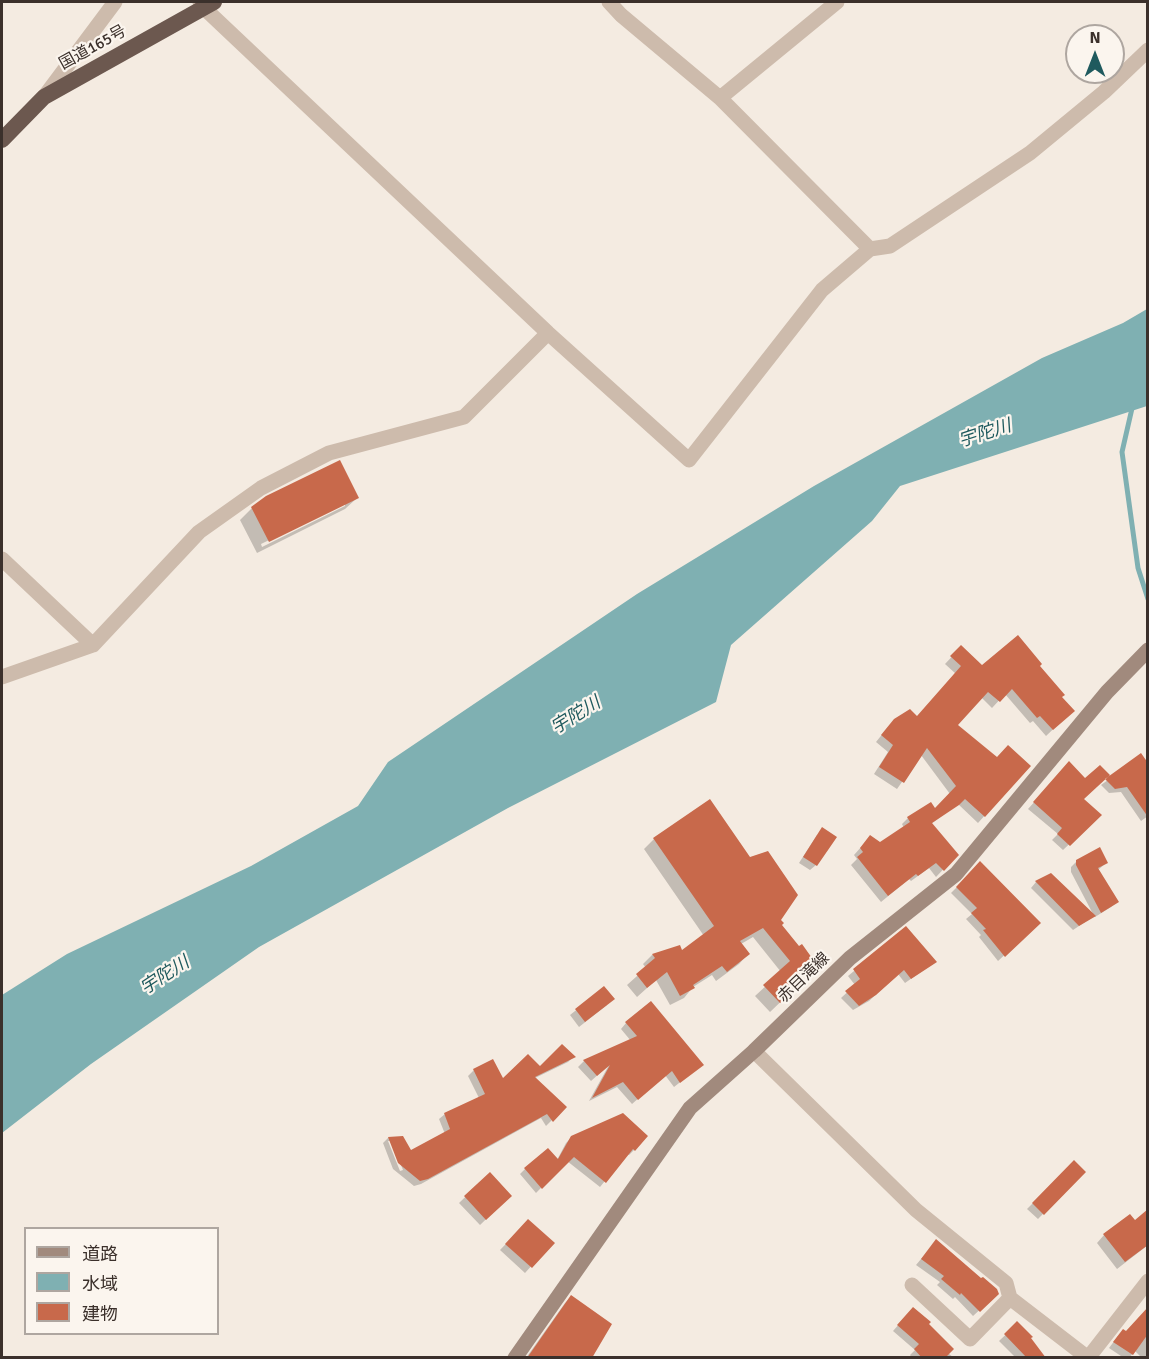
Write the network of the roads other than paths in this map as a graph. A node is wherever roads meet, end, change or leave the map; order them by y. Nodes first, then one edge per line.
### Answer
1 (115, 2) edge
2 (609, 2) edge
3 (837, 2) edge
4 (206, 3) edge
5 (1148, 50) edge
6 (44, 97) junction
7 (720, 98) junction
8 (2, 140) edge
9 (870, 249) junction
10 (548, 333) junction
11 (2, 559) edge
12 (93, 645) junction
13 (1148, 650) edge
14 (2, 677) edge
15 (754, 1051) junction
16 (1148, 1281) edge
17 (912, 1285) dead end
18 (1010, 1298) junction
19 (515, 1358) edge
20 (1088, 1358) edge

1 - 6 street
2 - 7 street
3 - 7 street
4 - 6 highway, 国道165号
4 - 10 street
5 - 9 street
6 - 8 highway, 国道165号
7 - 9 street
9 - 10 street
10 - 12 street
11 - 12 street
12 - 14 street
13 - 15 main road, 赤目滝線
15 - 18 street
15 - 19 main road, 赤目滝線
16 - 20 street
17 - 18 street
18 - 20 street

